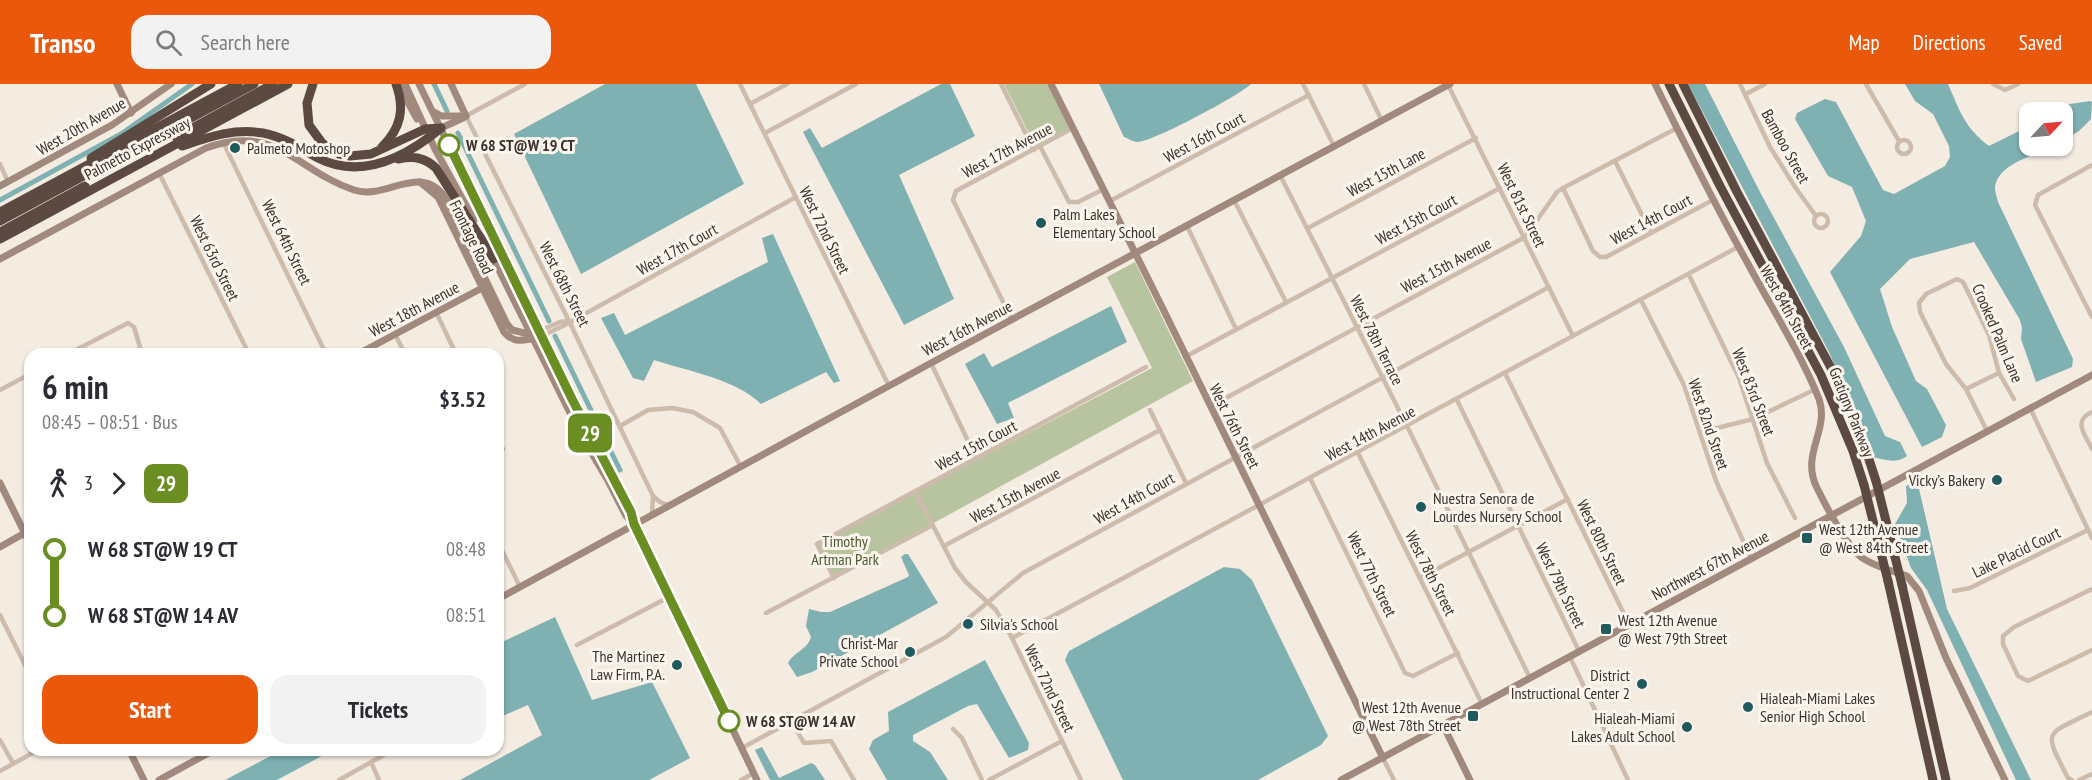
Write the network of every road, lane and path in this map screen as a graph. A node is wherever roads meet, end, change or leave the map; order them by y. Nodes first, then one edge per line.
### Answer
1 (117, 84) edge
2 (171, 84) edge
3 (211, 84) edge
4 (238, 84) edge
5 (254, 84) edge
6 (273, 84) edge
7 (288, 84) edge
8 (313, 84) edge
9 (397, 84) edge
10 (405, 84) edge
11 (419, 84) edge
12 (451, 84) edge
13 (525, 84) edge
14 (740, 84) edge
15 (787, 84) edge
16 (856, 84) edge
17 (1001, 84) edge
18 (1051, 84) edge
19 (1303, 84) edge
20 (1364, 84) edge
21 (1655, 84) edge
22 (1669, 84) edge
23 (1683, 84) edge
24 (1740, 84) edge
25 (1765, 84) edge
26 (1866, 84) edge
27 (1994, 84) edge
28 (2018, 84) edge
29 (1449, 85) edge
30 (1746, 94) junction
31 (1309, 95) junction
32 (750, 104) junction
33 (431, 109) junction
34 (132, 113) junction
35 (466, 116) junction
36 (1382, 121) junction
37 (441, 128) junction
38 (1073, 128) junction
39 (1677, 128) junction
40 (427, 133) junction
41 (765, 133) junction
42 (1476, 138) junction
43 (1899, 141) dead end
44 (223, 142) junction
45 (1040, 146) junction
46 (1334, 146) junction
47 (380, 150) junction
48 (1034, 150) junction
49 (160, 153) junction
50 (387, 160) junction
51 (1615, 161) junction
52 (0, 164) edge
53 (2092, 165) edge
54 (159, 173) junction
55 (1280, 175) junction
56 (64, 178) junction
57 (8, 182) junction
58 (420, 182) junction
59 (0, 186) edge
60 (1500, 188) junction
61 (1563, 188) junction
62 (1104, 189) junction
63 (796, 197) junction
64 (1234, 200) junction
65 (1713, 200) junction
66 (1110, 201) junction
67 (0, 212) edge
68 (1816, 216) dead end
69 (0, 221) edge
70 (1187, 226) junction
71 (1308, 228) junction
72 (0, 232) edge
73 (1651, 233) junction
74 (1525, 237) junction
75 (0, 240) edge
76 (1738, 247) junction
77 (1136, 253) junction
78 (0, 259) edge
79 (494, 259) junction
80 (1689, 275) junction
81 (1332, 278) junction
82 (1549, 287) junction
83 (482, 288) junction
84 (493, 294) junction
85 (1641, 300) junction
86 (1286, 302) junction
87 (436, 312) junction
88 (2092, 317) edge
89 (522, 318) junction
90 (532, 318) junction
91 (1012, 320) junction
92 (569, 321) junction
93 (1356, 327) junction
94 (1236, 329) junction
95 (512, 330) junction
96 (395, 334) junction
97 (531, 336) junction
98 (541, 336) junction
99 (1573, 336) junction
100 (80, 348) edge
101 (140, 348) edge
102 (246, 348) edge
103 (324, 348) edge
104 (369, 348) edge
105 (402, 348) edge
106 (453, 348) edge
107 (1185, 357) junction
108 (931, 363) junction
109 (1146, 367) dead end
110 (1999, 372) junction
111 (1505, 373) junction
112 (2092, 375) edge
113 (24, 377) edge
114 (1382, 377) junction
115 (889, 386) junction
116 (1966, 389) junction
117 (0, 390) edge
118 (1814, 390) junction
119 (2014, 399) dead end
120 (1457, 400) junction
121 (1211, 406) junction
122 (2030, 408) junction
123 (1150, 410) dead end
124 (2092, 412) edge
125 (1753, 419) junction
126 (620, 426) junction
127 (1407, 426) junction
128 (1160, 430) junction
129 (1987, 431) junction
130 (1701, 432) junction
131 (2092, 449) edge
132 (1358, 453) junction
133 (1235, 457) junction
134 (976, 458) junction
135 (741, 467) junction
136 (1310, 478) junction
137 (0, 483) edge
138 (1186, 483) junction
139 (915, 491) junction
140 (653, 496) junction
141 (1568, 499) junction
142 (668, 505) junction
143 (1260, 505) junction
144 (652, 514) junction
145 (1832, 515) junction
146 (1795, 518) dead end
147 (634, 524) junction
148 (933, 525) junction
149 (1518, 525) junction
150 (24, 526) edge
151 (2088, 530) junction
152 (24, 533) edge
153 (2092, 538) edge
154 (944, 546) junction
155 (0, 547) edge
156 (1469, 552) junction
157 (504, 554) edge
158 (1751, 558) junction
159 (834, 578) junction
160 (1420, 578) junction
161 (520, 587) junction
162 (2092, 589) edge
163 (1954, 591) dead end
164 (504, 596) edge
165 (669, 597) junction
166 (987, 602) junction
167 (766, 613) dead end
168 (0, 615) edge
169 (1629, 624) junction
170 (1012, 638) junction
171 (577, 645) dead end
172 (2092, 650) edge
173 (1580, 651) junction
174 (1458, 653) junction
175 (1570, 657) junction
176 (24, 663) edge
177 (1530, 678) junction
178 (1482, 704) junction
179 (2092, 712) edge
180 (792, 722) junction
181 (1443, 725) junction
182 (953, 729) dead end
183 (0, 740) edge
184 (1062, 741) junction
185 (742, 748) junction
186 (27, 756) edge
187 (132, 756) edge
188 (203, 756) edge
189 (382, 756) edge
190 (1383, 758) junction
191 (371, 762) junction
192 (13, 764) junction
193 (0, 771) edge
194 (2092, 774) edge
195 (756, 777) edge
196 (144, 780) edge
197 (159, 780) edge
198 (339, 780) edge
199 (379, 780) edge
200 (741, 780) edge
201 (854, 780) edge
202 (982, 780) edge
203 (989, 780) edge
204 (1081, 780) edge
205 (1341, 780) edge
206 (1394, 780) edge
207 (1470, 780) edge
208 (1628, 780) edge
209 (1934, 780) edge
210 (1946, 780) edge
211 (2005, 780) edge
212 (2072, 780) edge
213 (2079, 780) edge

1 - 34 street
2 - 34 street, West 20th Avenue
3 - 56 highway
4 - 56 highway, Palmetto Expressway
5 - 69 highway
6 - 72 highway
7 - 49 highway, Palmetto Expressway
8 - 47 highway
9 - 40 street
9 - 47 highway
10 - 40 street
11 - 33 street
12 - 35 street, West 68th Street
13 - 35 street
14 - 32 street, West 72nd Street
15 - 32 street
16 - 41 street
17 - 48 street
18 - 38 street, West 76th Street
19 - 31 street
20 - 36 street
21 - 39 street, West 84th Street
22 - 209 highway, Gratigny Parkway, bridge
23 - 210 highway, Gratigny Parkway, bridge
24 - 30 street, Bamboo Street
25 - 30 street
26 - 43 street
27 - 28 street
29 - 36 street, West 16th Avenue
29 - 42 street, West 81st Street
30 - 68 street, Bamboo Street
31 - 46 street
31 - 66 street, West 16th Court
32 - 41 street, West 72nd Street
33 - 35 street
33 - 37 street
34 - 57 street, West 20th Avenue
35 - 37 street
35 - 92 street, West 68th Street
36 - 46 street, West 16th Avenue
37 - 40 highway
37 - 90 street
38 - 45 street, West 17th Avenue
38 - 62 street, West 76th Street
39 - 51 street, West 15th Avenue
39 - 65 street, West 84th Street
40 - 47 highway
40 - 50 highway
40 - 79 street
41 - 63 street, West 72nd Street
42 - 60 street, West 81st Street
42 - 71 street, West 15th Lane
44 - 54 street
44 - 58 street
44 - 103 street, West 64th Street
45 - 48 street, West 17th Avenue
45 - 62 street
46 - 55 street, West 16th Avenue
48 - 91 street, West 17th Avenue
49 - 50 highway
49 - 75 highway, Palmetto Expressway
50 - 79 highway
51 - 61 street, West 15th Avenue
51 - 73 street
52 - 57 street
53 - 88 street
54 - 78 street
54 - 102 street, West 63rd Street
55 - 64 street, West 16th Avenue
55 - 71 street, West 78th Terrace
56 - 67 highway, Palmetto Expressway
57 - 59 street, West 20th Avenue
58 - 83 street, Frontage Road
58 - 84 street, Frontage Road
60 - 74 street, West 81st Street
60 - 81 street, West 15th Court
61 - 73 street, West 14th Court
61 - 74 street, West 15th Avenue
62 - 66 street, West 76th Street
63 - 92 street, West 17th Court
63 - 115 street, West 72nd Street
64 - 70 street, West 16th Avenue
64 - 86 street
65 - 73 street, West 14th Court
65 - 76 street, West 84th Street
66 - 77 street, West 76th Street
70 - 77 street, West 16th Avenue
70 - 94 street
71 - 81 street, West 78th Terrace
74 - 82 street, West 81st Street
74 - 93 street, West 15th Avenue
76 - 80 street, West 14th Avenue
76 - 118 street, West 84th Street
77 - 91 street, West 16th Avenue
77 - 107 street, West 76th Street
79 - 89 street
80 - 85 street, West 14th Avenue
80 - 125 street, West 83rd Street
81 - 86 street, West 15th Court
81 - 93 street, West 78th Terrace
82 - 99 street, West 81st Street
82 - 114 street, West 14th Court
83 - 84 street
83 - 87 street, West 18th Avenue
83 - 97 street, Frontage Road
84 - 95 street, Frontage Road
85 - 99 street, West 14th Avenue
85 - 130 street, West 82nd Street
86 - 94 street, West 15th Court
87 - 96 street, West 18th Avenue
87 - 106 street
89 - 95 street
89 - 97 street
90 - 92 street, West 17th Court
90 - 98 street
91 - 108 street, West 16th Avenue
92 - 98 street, West 17th Court
92 - 126 street, West 68th Street
93 - 114 street, West 78th Terrace
93 - 121 street, West 15th Avenue
94 - 107 street, West 15th Court
95 - 97 street
96 - 104 street, West 18th Avenue
96 - 105 street
97 - 98 street
97 - 147 street
98 - 147 street
99 - 111 street, West 14th Avenue
100 - 101 street
107 - 121 street, West 76th Street
108 - 115 street, West 16th Avenue
108 - 134 street
109 - 134 street, West 15th Court
110 - 116 street
110 - 116 street, Crooked Palm Lane
110 - 119 street, Crooked Palm Lane
111 - 120 street, West 14th Avenue
111 - 141 street, West 80th Street
112 - 122 street, Northwest 67th Avenue
113 - 117 street
114 - 127 street, West 78th Terrace
114 - 133 street, West 14th Court
115 - 135 street, West 16th Avenue
116 - 129 street
118 - 125 street
118 - 145 street, West 84th Street
120 - 127 street, West 14th Avenue
120 - 149 street, West 79th Street
121 - 133 street, West 76th Street
122 - 129 street, Northwest 67th Avenue
122 - 151 street
123 - 128 street
124 - 131 street
125 - 130 street
125 - 146 street, West 83rd Street
126 - 135 street
126 - 140 street, West 68th Street
127 - 132 street, West 14th Avenue
127 - 156 street, West 78th Terrace
128 - 138 street
128 - 154 street, West 15th Avenue
129 - 145 street, Northwest 67th Avenue
130 - 158 street, West 82nd Street
132 - 136 street, West 14th Avenue
132 - 160 street, West 78th Street
133 - 138 street, West 14th Court
133 - 143 street, West 76th Street
134 - 139 street, West 15th Court
135 - 142 street, West 16th Avenue
136 - 143 street, West 14th Avenue
136 - 174 street, West 77th Street
137 - 150 street
138 - 166 street, West 14th Court
139 - 148 street, West 72nd Street
139 - 159 street, West 15th Court
140 - 142 street
140 - 144 street, West 68th Street
141 - 149 street
141 - 169 street, West 80th Street
142 - 144 street, West 16th Avenue
143 - 170 street, West 14th Avenue
143 - 190 street, West 76th Street
144 - 147 street, West 16th Avenue
145 - 158 street, Northwest 67th Avenue
145 - 211 street, West 84th Street
147 - 161 street, West 16th Avenue
147 - 165 street
148 - 154 street, West 72nd Street
148 - 159 street
149 - 156 street
149 - 173 street, West 79th Street
151 - 153 street
151 - 163 street, Lake Placid Court
152 - 155 street
154 - 166 street, West 72nd Street
156 - 160 street
156 - 177 street, West 78th Terrace
157 - 161 street
158 - 169 street, Northwest 67th Avenue
159 - 167 street
160 - 174 street, West 78th Street
161 - 164 street, West 16th Avenue
162 - 172 street
165 - 171 street
165 - 185 street
166 - 170 street, West 72nd Street
166 - 180 street, West 14th Court
168 - 176 street
169 - 173 street, Northwest 67th Avenue
170 - 184 street, West 72nd Street
173 - 175 street, Northwest 67th Avenue
174 - 178 street, West 78th Street
175 - 177 street, Northwest 67th Avenue
175 - 208 street
177 - 178 street, Northwest 67th Avenue
178 - 181 street, Northwest 67th Avenue
179 - 212 street
180 - 185 street, West 14th Court
180 - 201 street
181 - 190 street, Northwest 67th Avenue
181 - 207 street
182 - 202 street
183 - 192 street
184 - 203 street
184 - 204 street, West 72nd Street
185 - 195 street
186 - 192 street
187 - 196 street
188 - 197 street
189 - 191 street
190 - 205 street, Northwest 67th Avenue
190 - 206 street, West 76th Street
191 - 198 street
191 - 199 street
192 - 193 street
194 - 213 street
195 - 200 street

